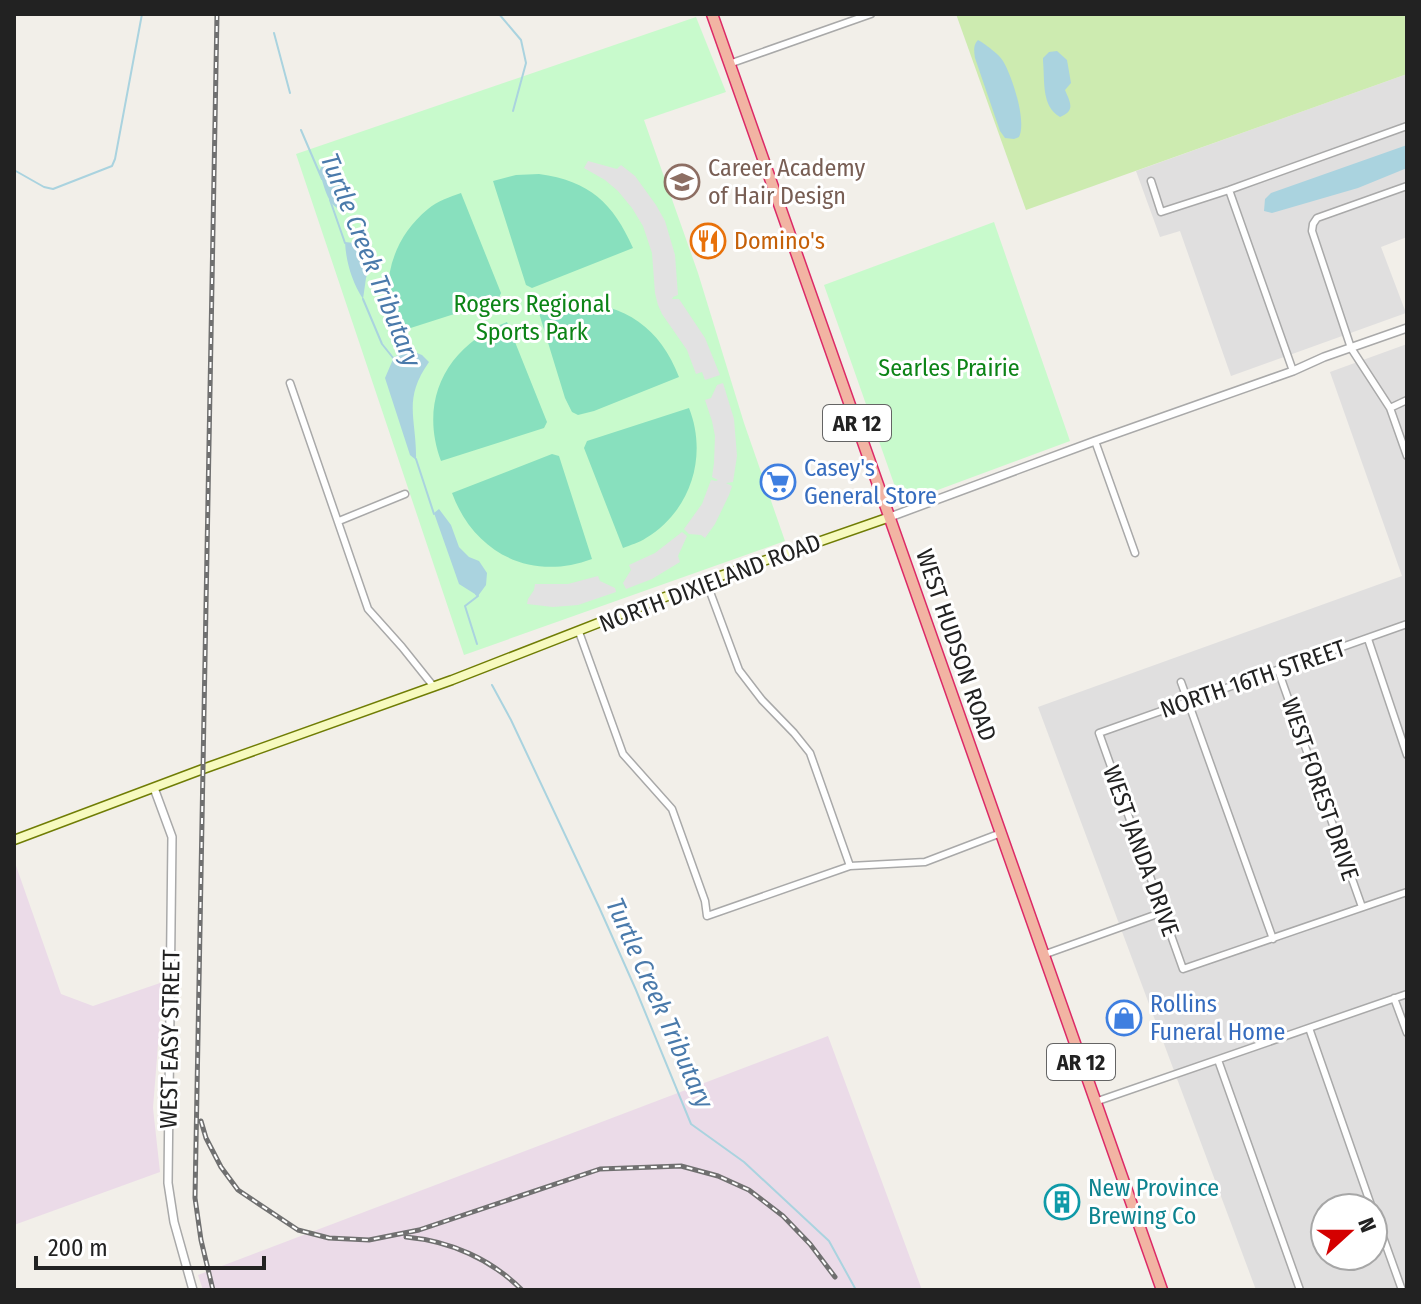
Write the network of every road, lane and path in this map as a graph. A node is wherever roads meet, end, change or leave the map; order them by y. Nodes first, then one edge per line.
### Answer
1 (712, 14) edge
2 (871, 14) edge
3 (729, 64) junction
4 (1407, 126) edge
5 (1151, 181) dead end
6 (1407, 186) edge
7 (1229, 190) junction
8 (1407, 328) edge
9 (1351, 348) junction
10 (1293, 371) junction
11 (290, 383) dead end
12 (1407, 400) edge
13 (1390, 408) junction
14 (1095, 441) junction
15 (1407, 456) edge
16 (405, 494) dead end
17 (890, 517) junction
18 (339, 521) junction
19 (1135, 553) dead end
20 (706, 581) junction
21 (1407, 624) edge
22 (579, 632) junction
23 (1368, 639) junction
24 (1278, 670) junction
25 (1181, 682) dead end
26 (434, 687) junction
27 (1188, 701) junction
28 (1099, 733) joint
29 (1407, 755) edge
30 (154, 788) junction
31 (1001, 833) junction
32 (14, 840) edge
33 (850, 866) junction
34 (1407, 892) edge
35 (1362, 907) junction
36 (1163, 912) junction
37 (1273, 939) junction
38 (1043, 955) junction
39 (1407, 994) edge
40 (1394, 998) junction
41 (1309, 1028) junction
42 (1407, 1033) edge
43 (1218, 1060) junction
44 (1095, 1102) junction
45 (1367, 1192) edge
46 (1389, 1254) edge
47 (193, 1290) edge
48 (1162, 1290) edge
49 (1300, 1290) edge
50 (1402, 1290) edge

1 - 3 highway, WEST HUDSON ROAD / AR 12
2 - 3 street
3 - 17 highway, WEST HUDSON ROAD / AR 12
4 - 7 street
5 - 7 street
6 - 9 street
7 - 10 street
8 - 9 street, NORTH DIXIELAND ROAD
9 - 10 street, NORTH DIXIELAND ROAD
9 - 13 street
10 - 14 street, NORTH DIXIELAND ROAD
11 - 18 street
12 - 13 street
13 - 15 street
14 - 17 street, NORTH DIXIELAND ROAD
14 - 19 street
16 - 18 street
17 - 20 main road, NORTH DIXIELAND ROAD
17 - 31 highway, WEST HUDSON ROAD / AR 12
18 - 26 street
20 - 22 main road, NORTH DIXIELAND ROAD
20 - 33 street
21 - 23 street, NORTH 16TH STREET
22 - 26 main road, NORTH DIXIELAND ROAD
22 - 33 street
23 - 24 street, NORTH 16TH STREET
23 - 29 street
24 - 27 street, NORTH 16TH STREET
24 - 35 street, WEST FOREST DRIVE
25 - 27 street
26 - 30 main road, NORTH DIXIELAND ROAD
27 - 28 street, NORTH 16TH STREET
27 - 37 street
28 - 36 street, WEST JANDA DRIVE
30 - 32 main road, NORTH DIXIELAND ROAD
30 - 47 street, WEST EASY STREET
31 - 33 street
31 - 38 highway, WEST HUDSON ROAD / AR 12
34 - 35 street
35 - 37 street
36 - 37 street, WEST JANDA DRIVE
36 - 38 street
38 - 44 highway, WEST HUDSON ROAD / AR 12
39 - 40 street
40 - 41 street
40 - 42 street
41 - 43 street
41 - 45 street
43 - 44 street
43 - 49 street
44 - 48 highway, WEST HUDSON ROAD / AR 12
46 - 50 street

